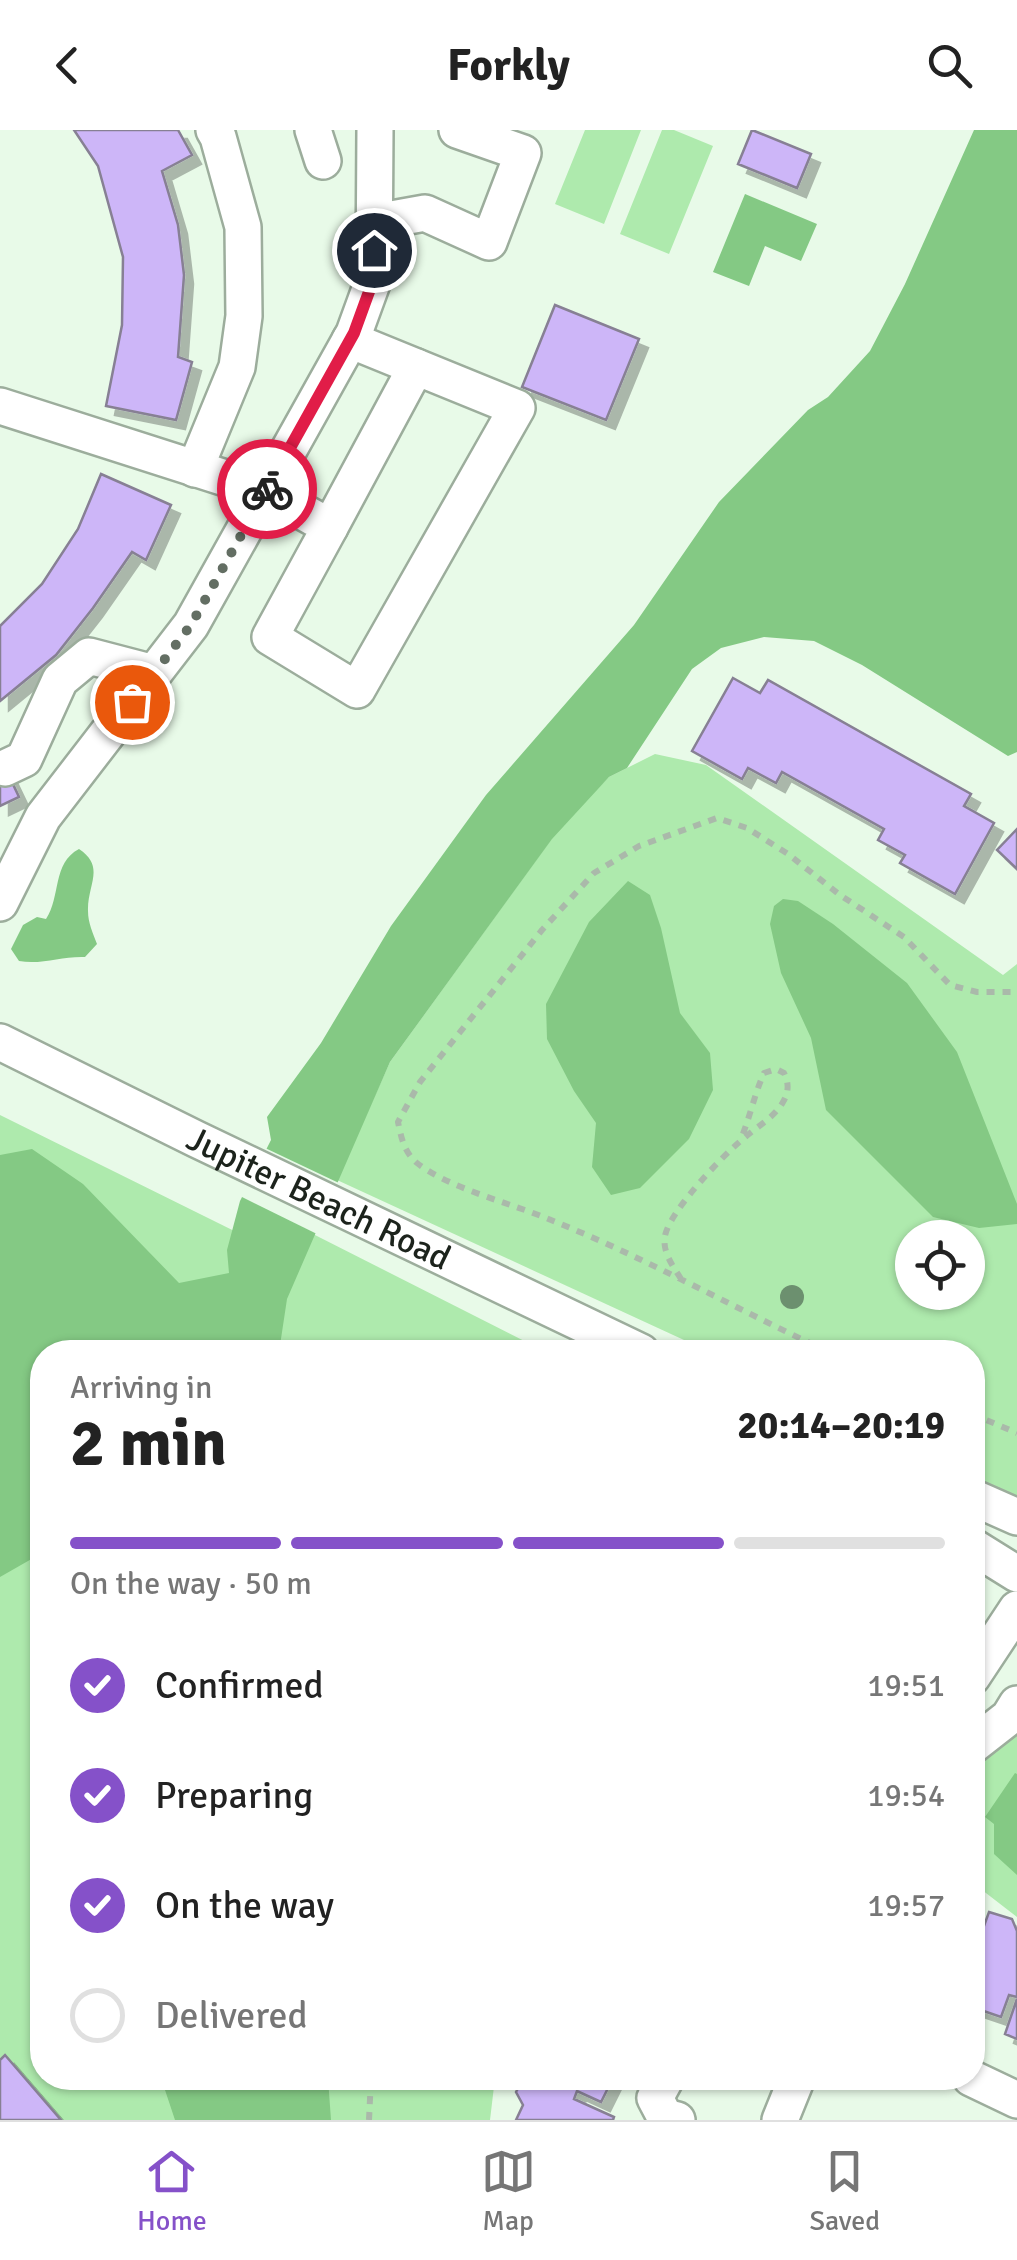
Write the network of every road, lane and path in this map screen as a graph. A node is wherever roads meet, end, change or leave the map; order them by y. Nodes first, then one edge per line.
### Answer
1 (214, 130) edge
2 (375, 130) edge
3 (457, 130) edge
4 (375, 222) junction
5 (350, 340) junction
6 (416, 367) junction
7 (0, 406) edge
8 (195, 469) junction
9 (266, 491) junction
10 (330, 528) junction
11 (154, 673) junction
12 (5, 768) dead end
13 (10, 858) edge
14 (0, 902) edge
15 (1017, 992) edge
16 (0, 1042) edge
17 (740, 1140) junction
18 (680, 1279) junction
19 (616, 1340) edge
20 (805, 1340) edge
21 (985, 1419) edge
22 (1017, 1433) edge
23 (985, 1503) edge
24 (1017, 1517) edge
25 (985, 1554) edge
26 (1017, 1574) edge
27 (1017, 1609) edge
28 (985, 1657) edge
29 (1017, 1704) edge
30 (985, 1736) edge
31 (985, 2085) edge
32 (370, 2090) edge
33 (659, 2090) edge
34 (792, 2090) edge
35 (1017, 2100) edge
36 (369, 2120) edge
37 (677, 2120) edge
38 (780, 2120) edge

1 - 8 street
2 - 4 street
3 - 4 street
4 - 5 street
5 - 6 street
5 - 9 street
6 - 10 street
6 - 10 street
7 - 8 street
8 - 9 street
9 - 10 street
9 - 11 street
11 - 12 street
11 - 13 street
13 - 14 street
15 - 18 path
16 - 19 street, Jupiter Beach Road
17 - 17 path
17 - 18 path
18 - 20 path
21 - 22 path
23 - 24 street
25 - 26 street
27 - 28 street
29 - 30 street
31 - 35 street
32 - 36 path
33 - 37 street
34 - 38 street

